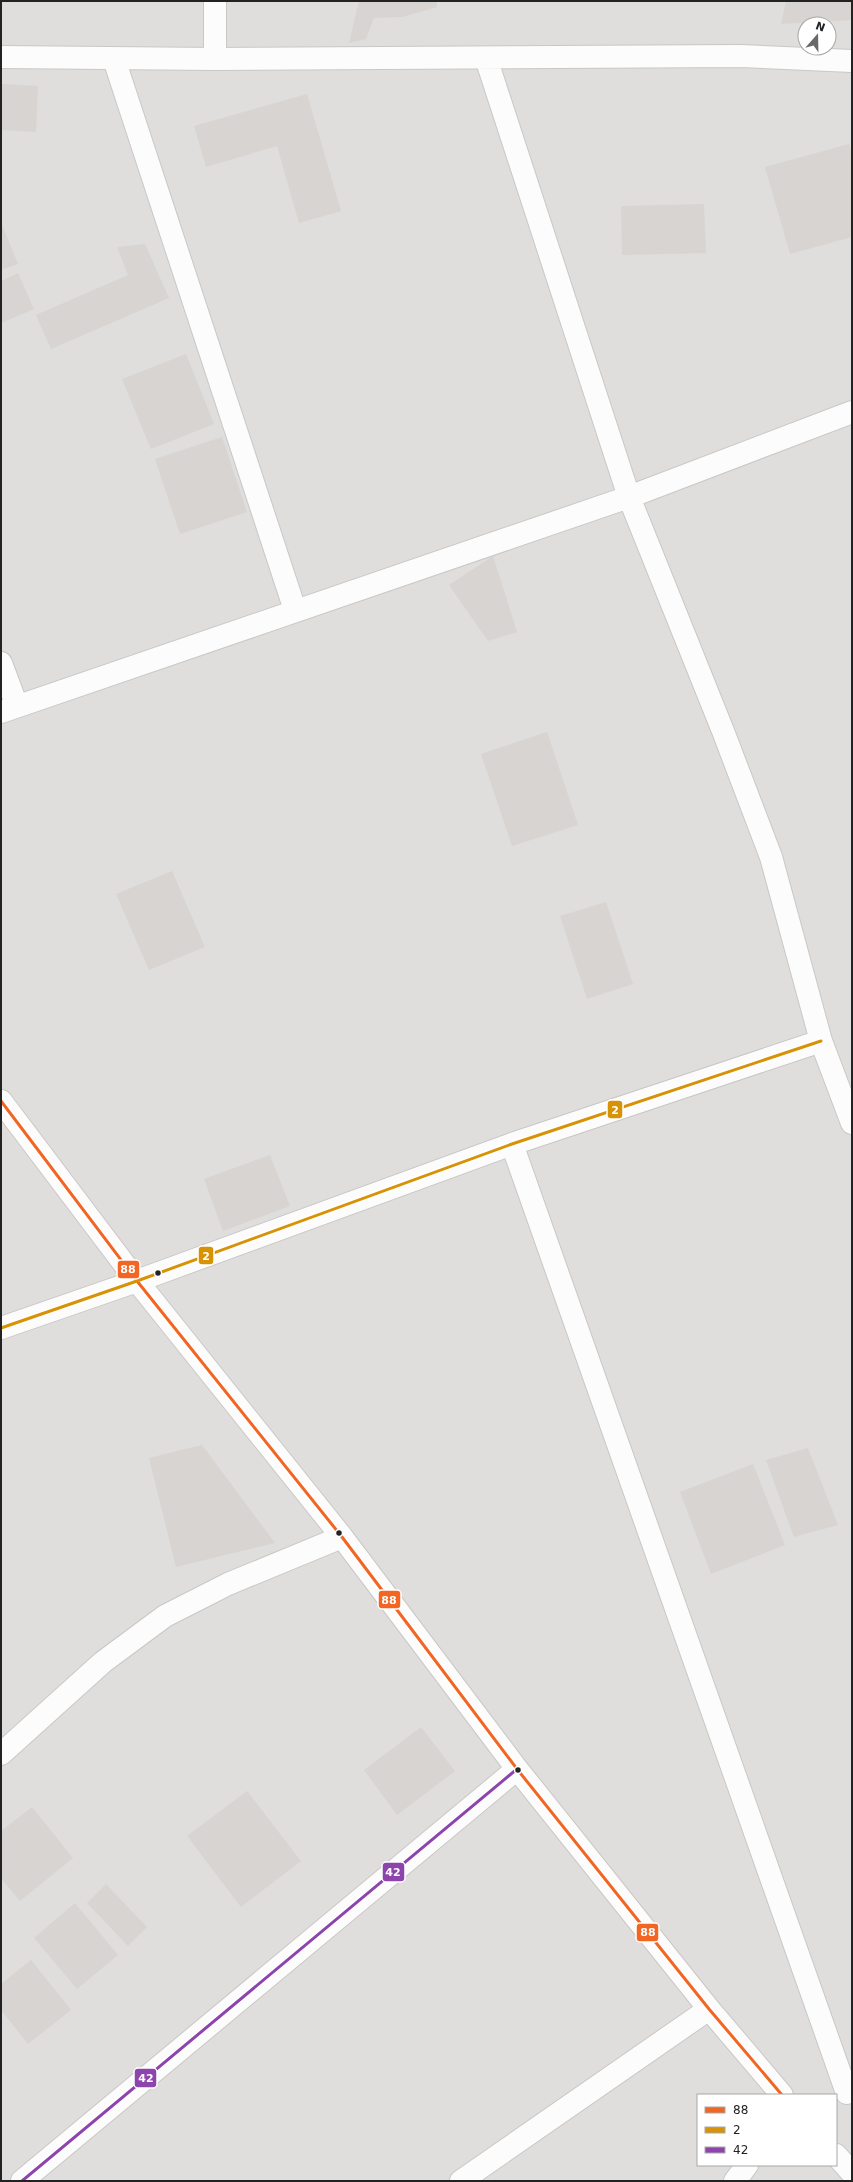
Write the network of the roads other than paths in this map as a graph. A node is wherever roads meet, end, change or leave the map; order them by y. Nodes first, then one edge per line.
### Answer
1 (215, 1) edge
2 (1, 57) edge
3 (486, 58) junction
4 (114, 59) junction
5 (215, 60) junction
6 (852, 61) edge
7 (852, 412) edge
8 (629, 497) junction
9 (295, 610) junction
10 (1, 663) edge
11 (9, 709) edge
12 (822, 1041) junction
13 (1, 1101) edge
14 (852, 1123) edge
15 (512, 1144) junction
16 (137, 1281) junction
17 (1, 1328) edge
18 (342, 1537) junction
19 (1, 1754) edge
20 (517, 1769) junction
21 (709, 2008) junction
22 (845, 2093) edge
23 (781, 2094) edge
24 (837, 2156) edge
25 (747, 2166) edge
26 (852, 2173) edge
27 (22, 2181) edge
28 (461, 2181) edge
29 (735, 2181) edge

1 - 5 street
2 - 4 street
3 - 5 street
3 - 6 street
3 - 8 street
4 - 5 street
4 - 9 street
7 - 8 street
8 - 9 street
8 - 12 street
9 - 11 street
10 - 11 street
12 - 14 street
12 - 15 street
13 - 16 street
15 - 16 street
15 - 22 street
16 - 17 street
16 - 18 street
18 - 19 street
18 - 20 street
20 - 21 street
20 - 27 street
21 - 23 street
21 - 28 street
24 - 26 street
25 - 29 street

